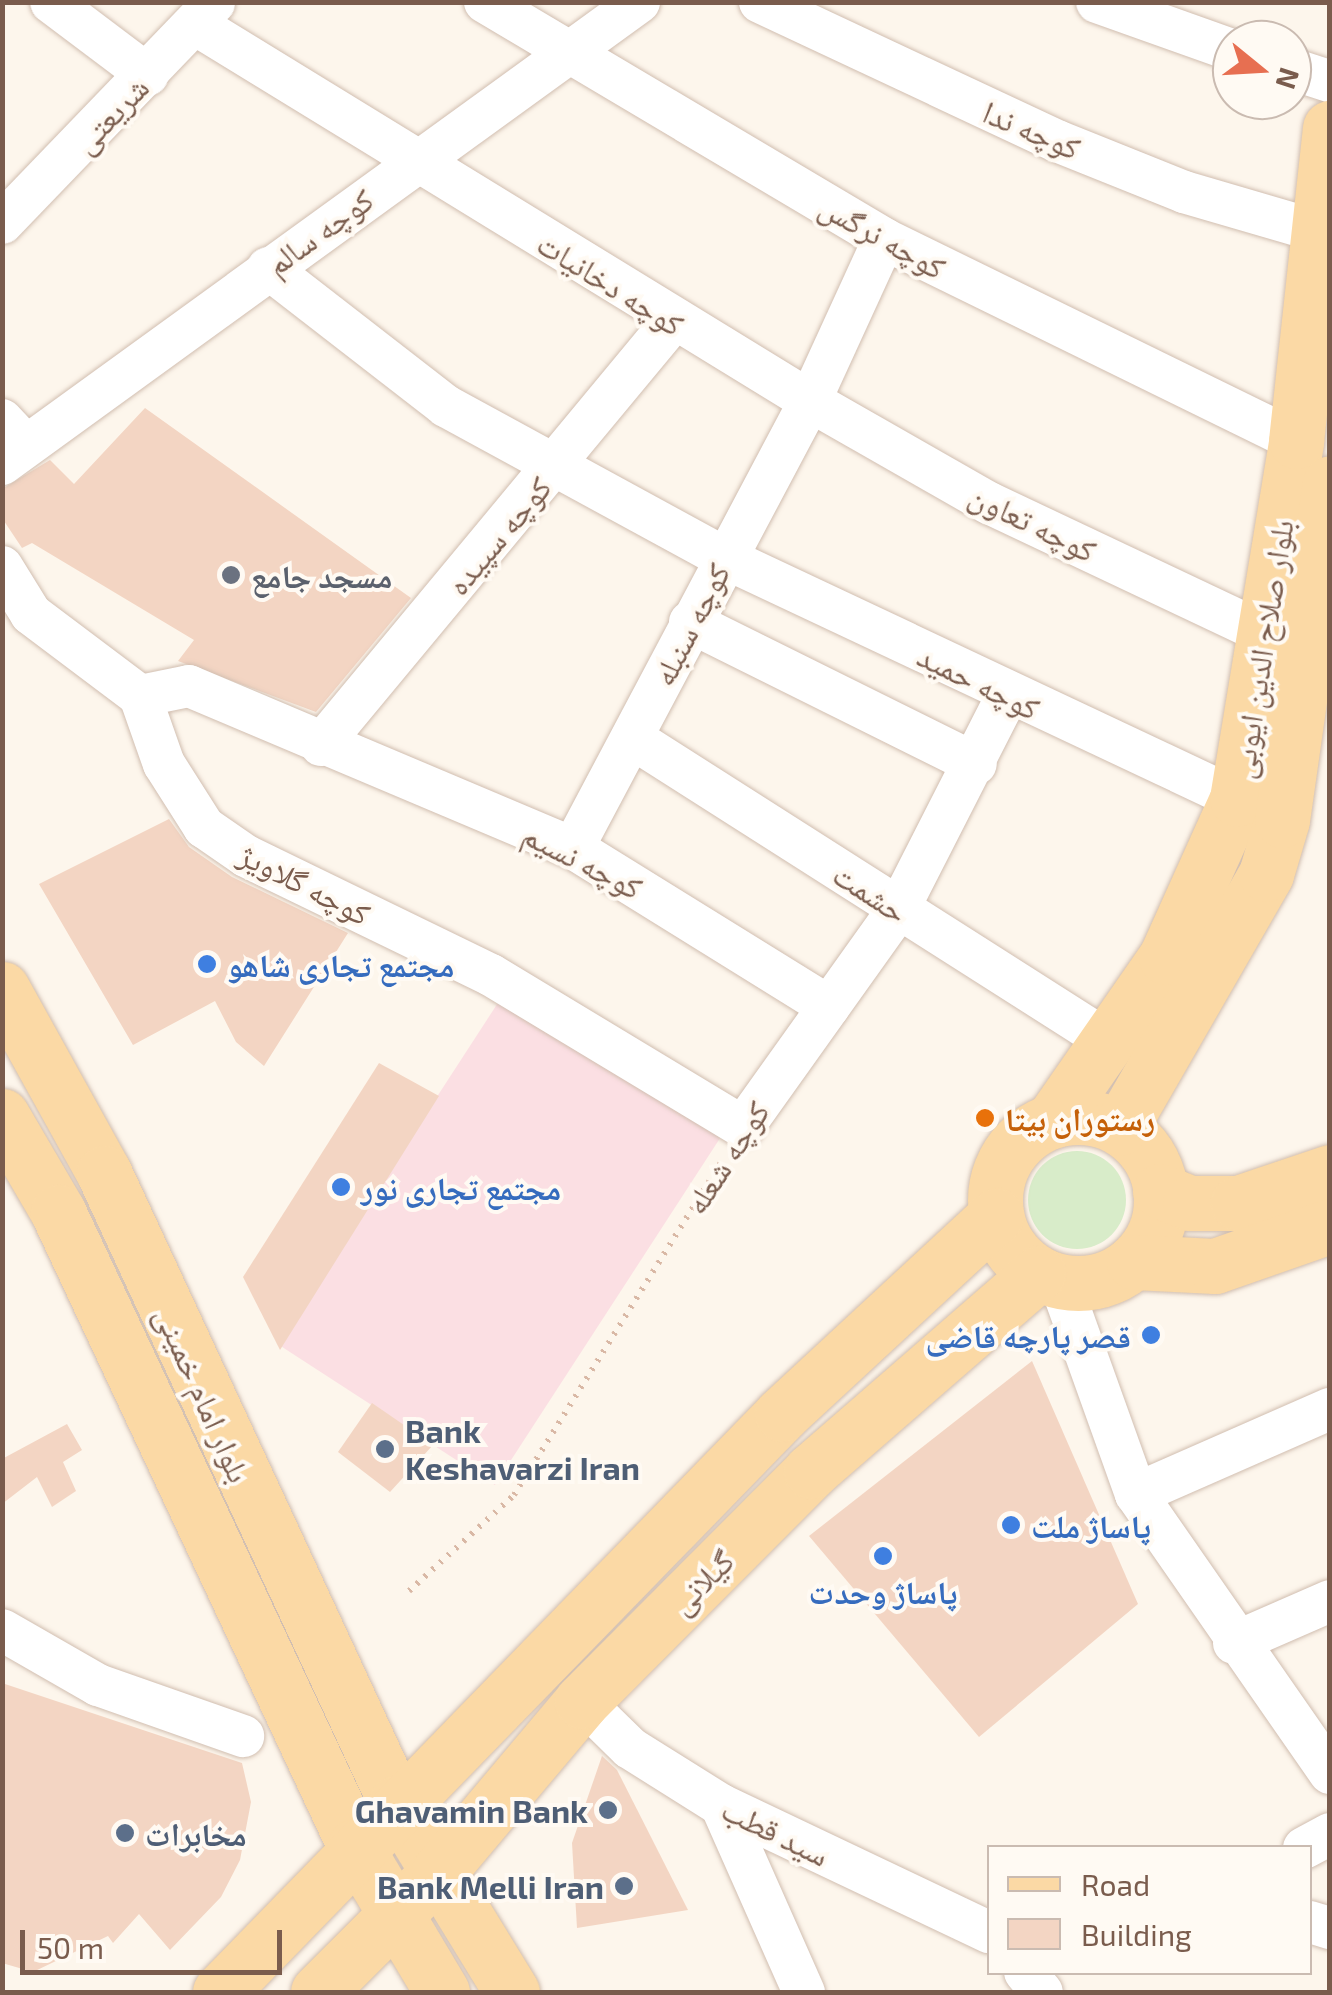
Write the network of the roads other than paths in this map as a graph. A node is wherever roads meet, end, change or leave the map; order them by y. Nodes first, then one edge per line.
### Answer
1 (50, 2) edge
2 (485, 2) edge
3 (639, 2) edge
4 (760, 2) edge
5 (1097, 2) edge
6 (205, 13) edge
7 (1212, 43) edge
8 (568, 50) junction
9 (148, 75) junction
10 (1330, 128) edge
11 (414, 160) junction
12 (2, 223) edge
13 (1314, 230) junction
14 (884, 240) junction
15 (268, 268) junction
16 (672, 322) junction
17 (810, 400) junction
18 (1296, 441) junction
19 (10, 443) edge
20 (558, 463) junction
21 (1330, 484) edge
22 (723, 556) junction
23 (2, 567) edge
24 (690, 622) junction
25 (1262, 632) junction
26 (1315, 685) edge
27 (140, 696) junction
28 (1007, 696) junction
29 (632, 738) junction
30 (321, 745) junction
31 (976, 764) junction
32 (1237, 799) junction
33 (573, 848) junction
34 (898, 910) junction
35 (2, 989) edge
36 (828, 1008) junction
37 (1111, 1043) junction
38 (2, 1116) edge
39 (1052, 1121) junction
40 (744, 1127) joint
41 (1120, 1128) junction
42 (1330, 1172) edge
43 (1160, 1191) junction
44 (996, 1216) junction
45 (1330, 1226) edge
46 (1134, 1262) junction
47 (1049, 1278) junction
48 (1330, 1409) edge
49 (1136, 1494) junction
50 (1330, 1601) edge
51 (2, 1630) edge
52 (1234, 1644) junction
53 (582, 1701) junction
54 (244, 1736) dead end
55 (1329, 1769) edge
56 (396, 1803) junction
57 (721, 1805) junction
58 (355, 1846) junction
59 (440, 1871) junction
60 (395, 1919) junction
61 (987, 1931) edge
62 (220, 1992) edge
63 (318, 1992) edge
64 (442, 1992) edge
65 (512, 1992) edge
66 (804, 1992) edge

1 - 9 street
2 - 8 street, کوچه نرگس
3 - 8 street, کوچه سالم
4 - 13 street, کوچه ندا
5 - 7 street
6 - 9 street, شریعتی
6 - 11 street
8 - 11 street, کوچه سالم
8 - 14 street, کوچه نرگس
9 - 12 street, شریعتی
10 - 13 main road, بلوار صلاح الدین ایوبی
11 - 15 street, کوچه سالم
11 - 16 street, کوچه دخانیات
13 - 18 main road, بلوار صلاح الدین ایوبی
14 - 17 street, کوچه سنبله
14 - 18 street, کوچه نرگس
15 - 19 street, کوچه سالم
15 - 20 street, کوچه حمید
16 - 17 street, کوچه دخانیات
16 - 20 street, کوچه سپیده
17 - 22 street, کوچه سنبله
17 - 25 street, کوچه تعاون
18 - 25 main road, بلوار صلاح الدین ایوبی
20 - 22 street, کوچه حمید
20 - 30 street, کوچه سپیده
21 - 26 main road, بلوار صلاح الدین ایوبی
22 - 24 street, کوچه سنبله
22 - 28 street, کوچه حمید
23 - 27 street
24 - 29 street, کوچه سنبله
24 - 31 street
25 - 32 main road, بلوار صلاح الدین ایوبی
26 - 41 main road, بلوار صلاح الدین ایوبی
27 - 30 street, کوچه نسیم
27 - 40 street, کوچه گلاویژ
28 - 31 street, کوچه شعله
28 - 32 street, کوچه حمید
29 - 33 street, کوچه سنبله
29 - 34 street, حشمت
30 - 33 street, کوچه نسیم
31 - 34 street, کوچه شعله
32 - 37 main road, بلوار صلاح الدین ایوبی
33 - 36 street, کوچه نسیم
34 - 36 street, کوچه شعله
34 - 37 street, حشمت
35 - 56 main road, بلوار امام خمینی
36 - 40 street, کوچه شعله
37 - 39 main road, بلوار صلاح الدین ایوبی
38 - 58 main road, بلوار امام خمینی
39 - 41 main road
39 - 44 main road
41 - 43 main road
42 - 43 main road
43 - 46 main road
44 - 47 main road
44 - 56 main road, گیلانی
45 - 46 main road
46 - 47 main road
47 - 49 street
47 - 53 main road, گیلانی
48 - 49 street
49 - 52 street
50 - 52 street
51 - 54 street
52 - 55 street
53 - 57 street, سید قطب
53 - 59 main road, گیلانی
56 - 58 main road, گیلانی
56 - 59 main road, بلوار امام خمینی
57 - 61 street, سید قطب
57 - 66 street
58 - 60 main road, بلوار امام خمینی
58 - 62 main road, گیلانی
59 - 60 main road, گیلانی
59 - 65 main road, بلوار امام خمینی
60 - 63 main road, گیلانی
60 - 64 main road, بلوار امام خمینی

